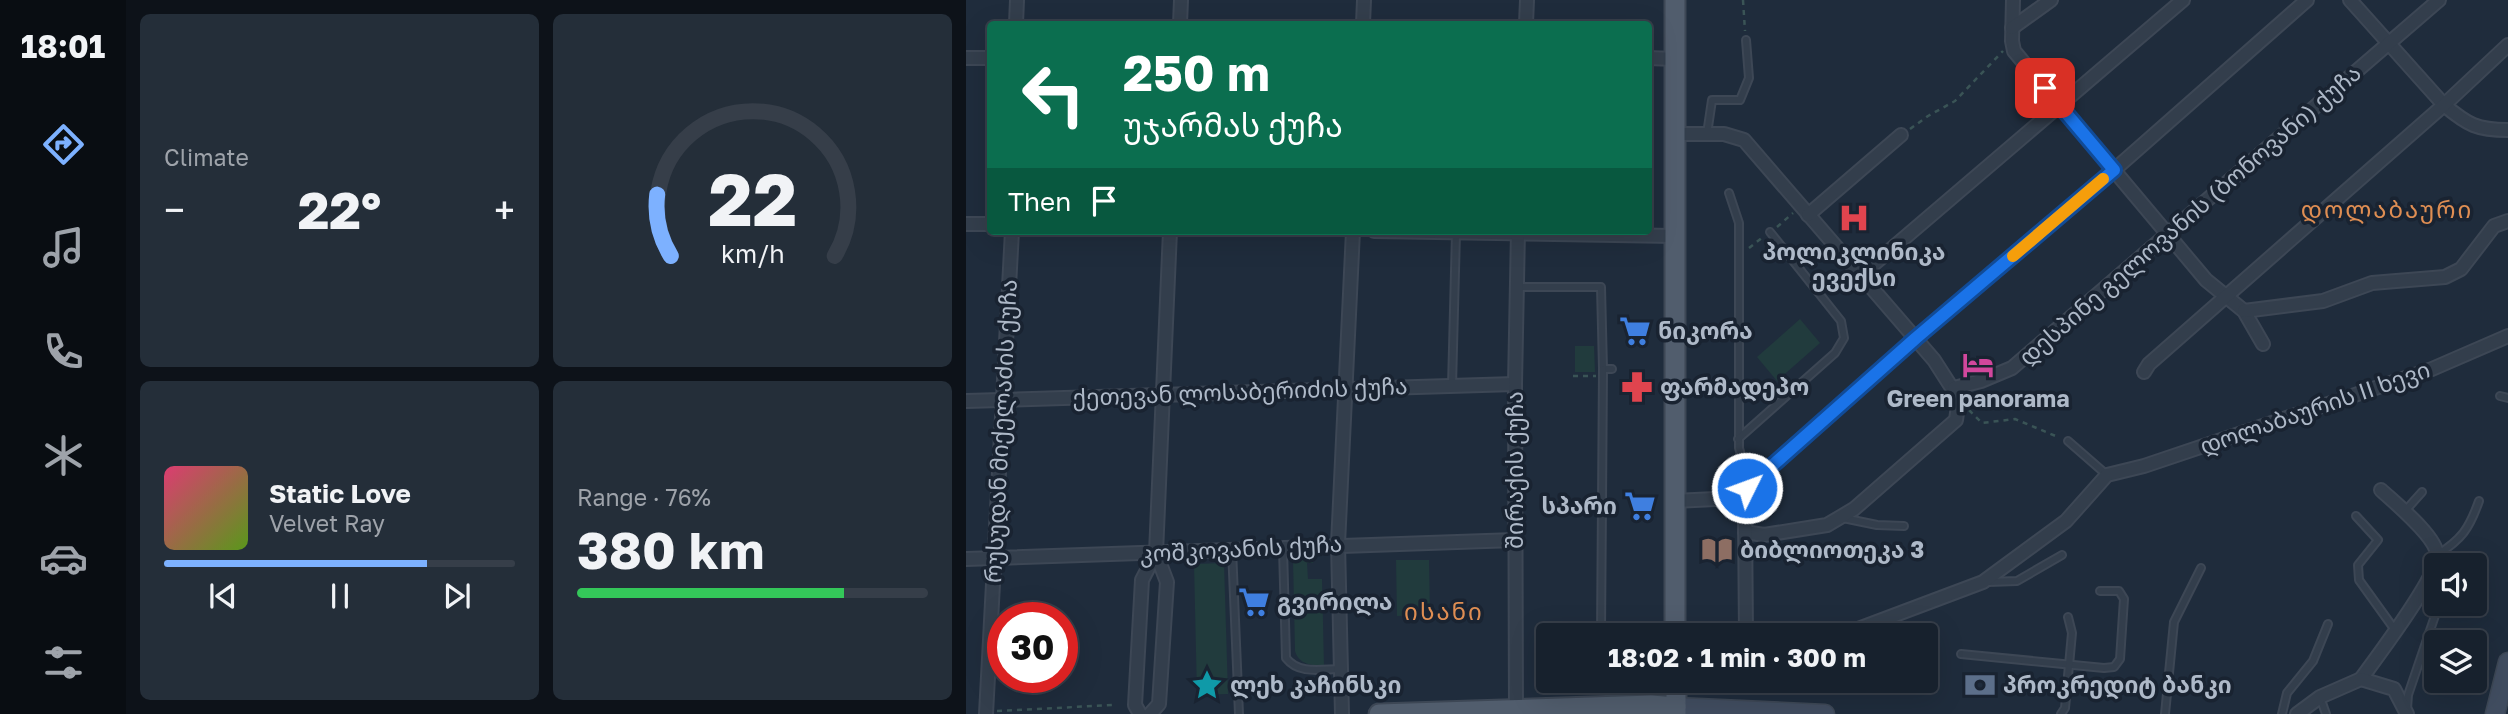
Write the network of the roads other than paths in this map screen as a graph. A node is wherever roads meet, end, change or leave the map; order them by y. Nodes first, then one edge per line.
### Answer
1 (1017, 0) edge
2 (1181, 0) edge
3 (1364, 0) edge
4 (1527, 0) edge
5 (1675, 0) edge
6 (2013, 0) edge
7 (2051, 0) edge
8 (2183, 0) edge
9 (2307, 0) edge
10 (2350, 0) edge
11 (2439, 0) edge
12 (1016, 21) edge
13 (1180, 21) edge
14 (1363, 21) edge
15 (1526, 21) edge
16 (2012, 35) junction
17 (1746, 40) road end
18 (2389, 43) junction
19 (2508, 45) edge
20 (966, 58) edge
21 (987, 58) edge
22 (1652, 58) edge
23 (1675, 59) junction
24 (2444, 105) junction
25 (2060, 106) junction
26 (2508, 130) edge
27 (1674, 134) junction
28 (1707, 134) junction
29 (1901, 135) road end
30 (2114, 170) junction
31 (1729, 193) dead end
32 (1808, 215) junction
33 (2508, 220) edge
34 (966, 224) edge
35 (987, 224) edge
36 (1770, 232) dead end
37 (2168, 233) junction
38 (1012, 235) edge
39 (1170, 235) edge
40 (1353, 235) edge
41 (1456, 235) edge
42 (1518, 235) edge
43 (1635, 235) edge
44 (1674, 236) junction
45 (1861, 275) junction
46 (1516, 287) junction
47 (2224, 297) junction
48 (2244, 311) junction
49 (2508, 336) edge
50 (1916, 338) junction
51 (2263, 344) dead end
52 (1603, 369) junction
53 (1612, 369) dead end
54 (2144, 372) dead end
55 (1515, 384) junction
56 (1452, 386) junction
57 (1345, 389) junction
58 (1956, 393) junction
59 (1163, 395) junction
60 (1002, 400) junction
61 (966, 401) edge
62 (1738, 439) junction
63 (2068, 441) road end
64 (2113, 474) junction
65 (1758, 479) junction
66 (2381, 490) dead end
67 (2422, 492) dead end
68 (1737, 498) junction
69 (1674, 501) junction
70 (2479, 501) dead end
71 (2404, 513) junction
72 (2356, 516) dead end
73 (1841, 517) junction
74 (1904, 526) dead end
75 (1745, 532) junction
76 (1515, 540) junction
77 (1338, 544) junction
78 (1283, 547) junction
79 (1232, 549) junction
80 (1156, 553) junction
81 (2436, 553) edge
82 (2440, 553) edge
83 (2062, 555) dead end
84 (994, 557) junction
85 (966, 559) edge
86 (2200, 568) dead end
87 (1983, 582) junction
88 (2424, 585) edge
89 (2100, 591) dead end
90 (2435, 616) edge
91 (2068, 617) dead end
92 (1601, 623) edge
93 (1675, 623) edge
94 (1746, 623) edge
95 (1874, 623) edge
96 (2328, 624) dead end
97 (2396, 631) junction
98 (1961, 654) dead end
99 (2508, 662) edge
100 (2070, 665) junction
101 (1341, 669) junction
102 (2361, 679) junction
103 (2319, 697) junction
104 (1516, 710) junction
105 (1676, 710) edge
106 (2407, 712) edge
107 (986, 713) edge
108 (1140, 714) edge
109 (1150, 714) edge
110 (1239, 714) edge
111 (1342, 714) edge
112 (1379, 714) edge
113 (1407, 714) edge
114 (1825, 714) edge
115 (2061, 714) edge
116 (2165, 714) edge
117 (2282, 714) edge
118 (2297, 714) edge
119 (2326, 714) edge
120 (2496, 714) edge

1 - 12 street
2 - 13 street
3 - 14 street
4 - 15 street
5 - 23 main road
6 - 16 street
7 - 16 street
8 - 25 street
9 - 30 street
10 - 18 street
11 - 18 street, დესპინე გელოვანის (ბონოვანი) ქუჩა
16 - 25 street
17 - 28 lane
18 - 24 street
18 - 37 street, დესპინე გელოვანის (ბონოვანი) ქუჩა
19 - 24 street
20 - 21 street
22 - 23 street
23 - 27 main road
24 - 26 street
24 - 47 street
25 - 30 street
25 - 45 street
27 - 28 street
27 - 44 main road
28 - 32 street
29 - 32 street
30 - 37 street
30 - 50 street
31 - 62 lane
32 - 45 street
33 - 48 street
34 - 35 street
36 - 62 lane
37 - 47 street
37 - 58 street, დესპინე გელოვანის (ბონოვანი) ქუჩა
38 - 60 street, რუსუდან მიქელაძის ქუჩა
39 - 59 street
40 - 57 street
41 - 56 lane
42 - 46 street, შირაქის ქუჩა
43 - 44 street
44 - 69 main road
45 - 50 street
46 - 52 lane
46 - 55 street, შირაქის ქუჩა
47 - 48 street
47 - 54 street
48 - 51 street
49 - 64 street, დოლაბაურის II ხევი
50 - 58 street
50 - 65 street
52 - 53 lane
52 - 92 lane
55 - 56 street, ქეთევან ლოსაბერიძის ქუჩა
55 - 76 street, შირაქის ქუჩა
56 - 57 street, ქეთევან ლოსაბერიძის ქუჩა
57 - 59 street, ქეთევან ლოსაბერიძის ქუჩა
57 - 77 street
58 - 73 street
59 - 60 street, ქეთევან ლოსაბერიძის ქუჩა
59 - 80 street
60 - 61 street, ქეთევან ლოსაბერიძის ქუჩა
60 - 84 street, რუსუდან მიქელაძის ქუჩა
62 - 65 lane
63 - 64 lane
64 - 87 street
65 - 68 street
66 - 71 street
67 - 71 lane
68 - 69 street
68 - 75 street
69 - 93 main road
70 - 82 lane
71 - 81 street
72 - 97 lane
73 - 74 lane
73 - 75 street
75 - 94 street
76 - 77 street, კოშკოვანის ქუჩა
76 - 104 street, შირაქის ქუჩა
77 - 78 street, კოშკოვანის ქუჩა
77 - 101 street
78 - 79 street, კოშკოვანის ქუჩა
78 - 101 lane
79 - 80 street, კოშკოვანის ქუჩა
79 - 110 lane
80 - 84 street, კოშკოვანის ქუჩა
80 - 108 street
80 - 109 street
83 - 87 lane
84 - 85 street, კოშკოვანის ქუჩა
84 - 107 street, რუსუდან მიქელაძის ქუჩა
86 - 116 lane
87 - 95 street
88 - 97 street
89 - 100 lane
90 - 106 lane
91 - 100 lane
96 - 117 lane
97 - 102 street
98 - 100 lane
99 - 120 main road
100 - 115 lane
101 - 111 street
102 - 103 street
102 - 106 street
103 - 118 street
103 - 119 lane
104 - 105 main road
104 - 113 main road
105 - 114 main road
112 - 113 main road

